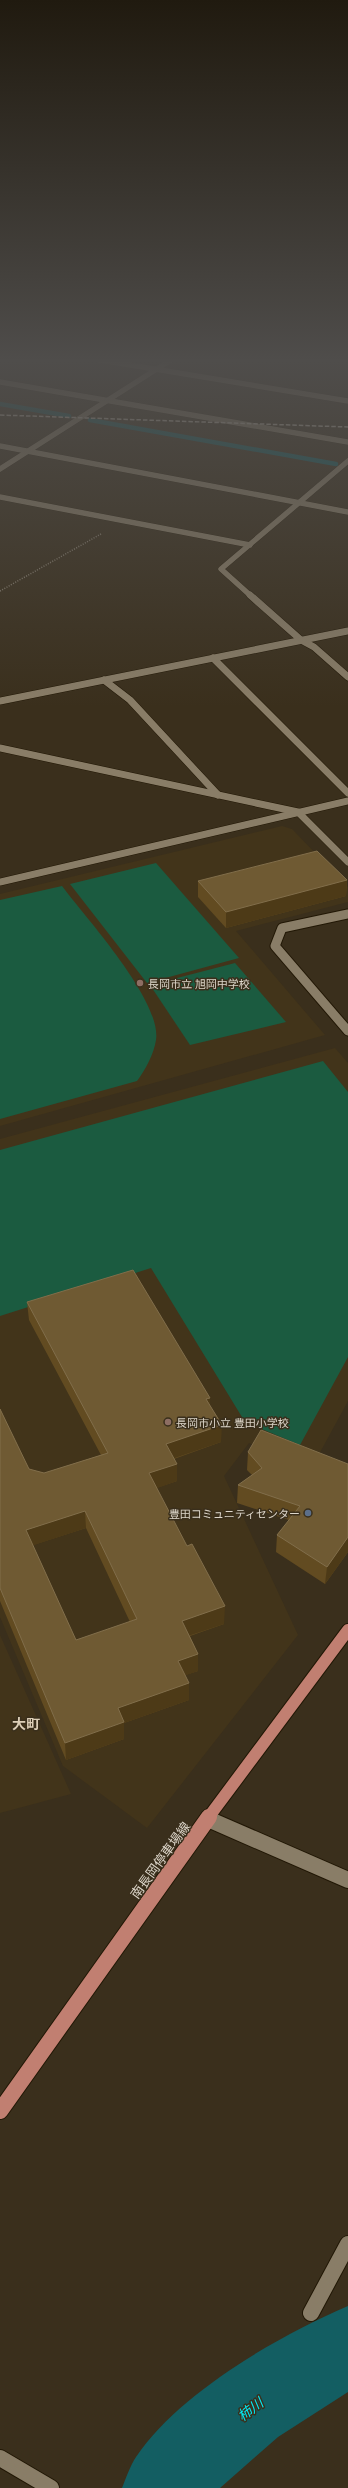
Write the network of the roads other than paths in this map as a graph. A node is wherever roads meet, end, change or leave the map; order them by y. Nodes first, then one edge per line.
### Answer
1 (151, 474) edge
2 (333, 474) edge
3 (0, 497) edge
4 (300, 502) junction
5 (348, 512) edge
6 (250, 545) junction
7 (348, 631) edge
8 (301, 640) junction
9 (213, 658) junction
10 (348, 676) edge
11 (104, 680) junction
12 (0, 700) edge
13 (0, 748) edge
14 (348, 793) edge
15 (218, 795) junction
16 (348, 801) edge
17 (298, 812) junction
18 (348, 862) edge
19 (0, 882) edge
20 (348, 914) edge
21 (348, 1031) edge
22 (348, 1630) edge
23 (208, 1820) junction
24 (348, 1880) edge
25 (0, 2111) edge
26 (348, 2244) edge
27 (311, 2312) dead end
28 (0, 2458) edge
29 (51, 2488) edge

1 - 4 street
2 - 4 street
3 - 6 street
4 - 5 street
4 - 6 street
6 - 8 street
7 - 8 street
8 - 9 street
8 - 10 street
9 - 11 street
9 - 14 street
11 - 12 street
11 - 15 street
13 - 15 street
15 - 17 street
16 - 17 street
17 - 18 street
17 - 19 street
20 - 21 street
22 - 23 main road, 南長岡停車場線
23 - 24 street
23 - 25 main road, 南長岡停車場線
26 - 27 street
28 - 29 street

